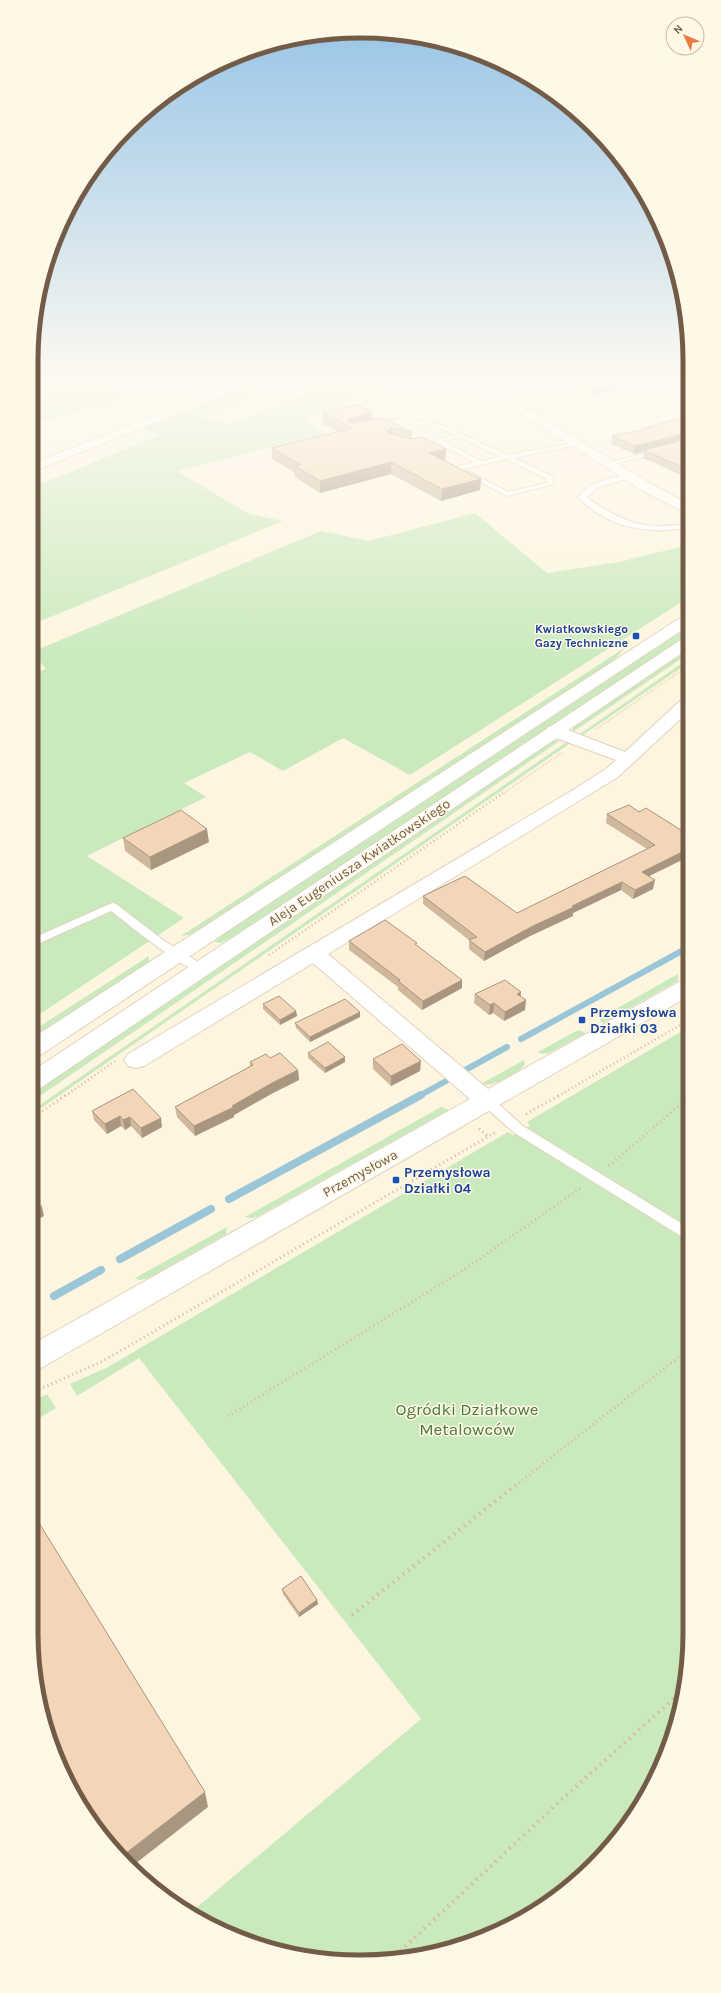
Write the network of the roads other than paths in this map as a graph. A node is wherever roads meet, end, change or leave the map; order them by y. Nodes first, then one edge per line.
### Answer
1 (473, 476) edge
2 (547, 476) edge
3 (631, 476) joint
4 (648, 488) junction
5 (683, 507) edge
6 (683, 522) edge
7 (683, 526) edge
8 (683, 622) edge
9 (683, 645) edge
10 (683, 708) edge
11 (554, 731) junction
12 (628, 759) junction
13 (38, 940) edge
14 (315, 954) junction
15 (177, 955) junction
16 (201, 969) junction
17 (683, 989) edge
18 (38, 1045) edge
19 (128, 1059) road end
20 (38, 1078) edge
21 (487, 1101) junction
22 (683, 1231) edge
23 (38, 1355) edge

1 - 2 lane
3 - 4 street
3 - 7 lane
4 - 5 street
4 - 6 street
8 - 15 street, Aleja Eugeniusza Kwiatkowskiego
9 - 11 street, Aleja Eugeniusza Kwiatkowskiego
10 - 12 street
11 - 12 street
11 - 16 street, Aleja Eugeniusza Kwiatkowskiego
12 - 14 street
13 - 15 lane
14 - 19 street
14 - 21 street
15 - 16 lane
15 - 18 street, Aleja Eugeniusza Kwiatkowskiego
16 - 20 street, Aleja Eugeniusza Kwiatkowskiego
17 - 21 street, Przemysłowa
21 - 22 lane
21 - 23 street, Przemysłowa

